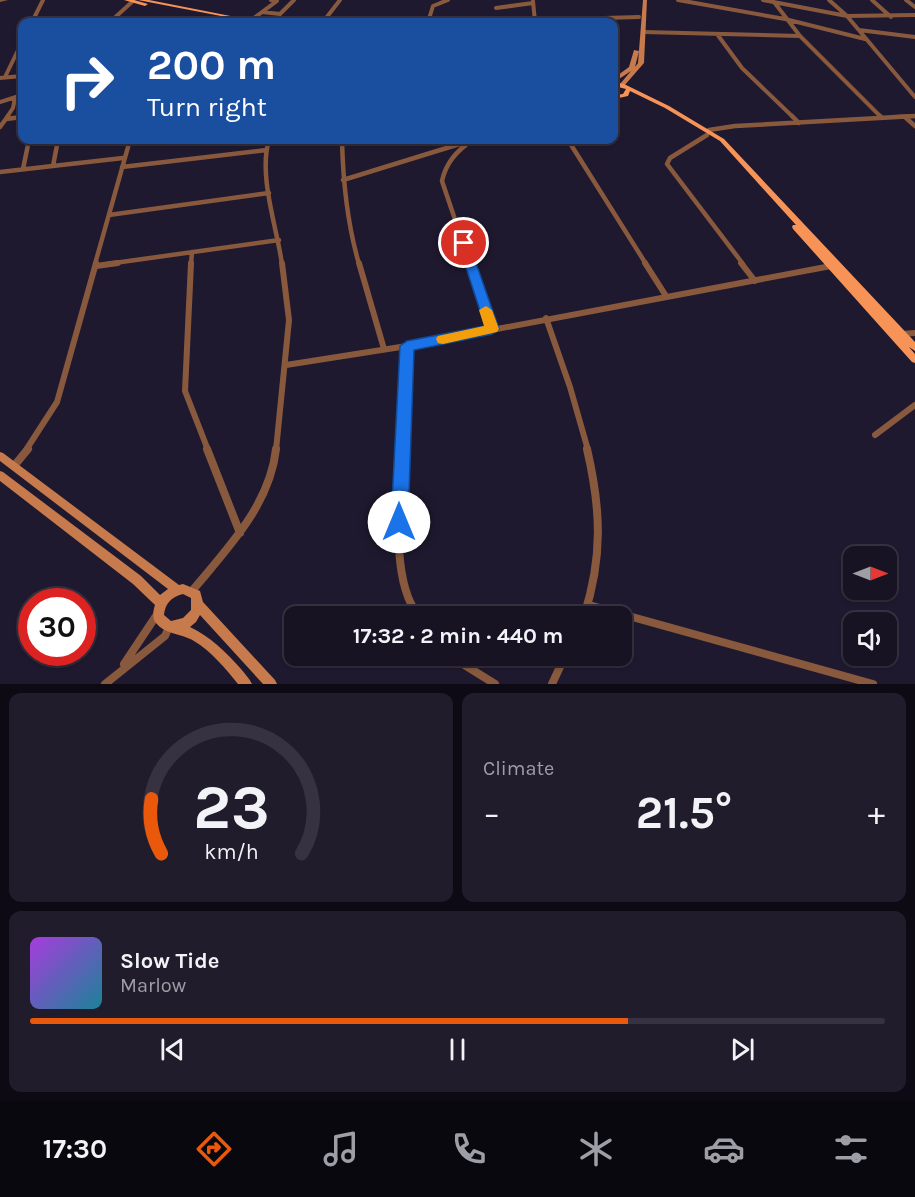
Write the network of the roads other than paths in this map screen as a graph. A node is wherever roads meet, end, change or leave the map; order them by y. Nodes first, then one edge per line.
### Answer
1 (6, 0) edge
2 (43, 0) edge
3 (141, 0) edge
4 (271, 0) edge
5 (340, 0) edge
6 (448, 0) edge
7 (640, 0) edge
8 (645, 0) edge
9 (678, 0) edge
10 (763, 0) edge
11 (788, 0) edge
12 (829, 0) edge
13 (872, 0) edge
14 (906, 0) edge
15 (0, 1) edge
16 (130, 1) edge
17 (277, 1) edge
18 (292, 2) edge
19 (533, 2) edge
20 (705, 2) edge
21 (774, 2) junction
22 (794, 6) junction
23 (915, 7) edge
24 (496, 8) dead end
25 (262, 12) junction
26 (915, 15) edge
27 (847, 16) junction
28 (891, 17) junction
29 (34, 18) edge
30 (114, 18) edge
31 (221, 18) edge
32 (234, 18) edge
33 (254, 18) edge
34 (326, 18) edge
35 (429, 18) edge
36 (535, 18) edge
37 (639, 18) junction
38 (618, 19) edge
39 (785, 19) junction
40 (859, 30) junction
41 (643, 32) junction
42 (717, 34) junction
43 (800, 36) junction
44 (915, 37) edge
45 (865, 39) junction
46 (18, 53) edge
47 (12, 61) junction
48 (18, 61) edge
49 (18, 76) edge
50 (2, 78) edge
51 (618, 79) edge
52 (618, 85) edge
53 (625, 91) junction
54 (618, 95) edge
55 (18, 97) edge
56 (915, 97) edge
57 (15, 98) junction
58 (0, 102) edge
59 (915, 116) edge
60 (905, 117) junction
61 (18, 118) edge
62 (882, 118) junction
63 (6, 119) junction
64 (799, 123) junction
65 (915, 126) edge
66 (0, 127) edge
67 (708, 132) junction
68 (28, 144) edge
69 (57, 144) edge
70 (128, 144) edge
71 (267, 144) edge
72 (342, 144) edge
73 (461, 144) edge
74 (469, 144) edge
75 (571, 144) edge
76 (266, 150) junction
77 (123, 158) junction
78 (53, 166) junction
79 (122, 167) junction
80 (23, 170) junction
81 (0, 172) edge
82 (343, 180) junction
83 (269, 194) junction
84 (110, 215) junction
85 (279, 240) junction
86 (192, 252) junction
87 (96, 266) junction
88 (831, 266) junction
89 (755, 281) junction
90 (666, 296) junction
91 (546, 318) junction
92 (492, 329) junction
93 (915, 333) edge
94 (902, 334) junction
95 (407, 346) junction
96 (915, 348) edge
97 (384, 349) junction
98 (915, 360) edge
99 (286, 365) junction
100 (915, 405) edge
101 (875, 435) dead end
102 (0, 456) edge
103 (14, 466) junction
104 (0, 475) edge
105 (240, 533) junction
106 (178, 590) junction
107 (192, 591) junction
108 (198, 604) junction
109 (589, 605) joint
110 (411, 606) edge
111 (160, 607) junction
112 (171, 627) junction
113 (466, 666) edge
114 (561, 666) edge
115 (120, 670) junction
116 (105, 684) edge
117 (246, 684) edge
118 (271, 684) edge
119 (495, 684) edge
120 (552, 684) edge
121 (873, 684) edge

1 - 15 street
2 - 29 street
3 - 32 main road
4 - 17 street
5 - 34 street
6 - 35 street
7 - 37 main road
8 - 41 main road
9 - 20 street
10 - 21 street
11 - 22 street
12 - 27 street
13 - 28 street
14 - 23 street
16 - 30 street
16 - 31 main road
17 - 18 street
17 - 25 street
18 - 25 street
19 - 24 street
19 - 36 street
20 - 39 street
21 - 22 street
21 - 39 street
22 - 27 street
25 - 33 street
26 - 28 street
27 - 28 street
27 - 40 street
37 - 38 street
37 - 51 main road
39 - 43 street
39 - 45 street
40 - 44 street
40 - 45 street
41 - 42 street
41 - 53 main road
42 - 43 street
42 - 64 street
43 - 62 street
45 - 56 street
46 - 47 street
47 - 48 street
47 - 50 street
49 - 50 street
52 - 53 main road
53 - 54 main road
53 - 67 main road
55 - 57 street
57 - 58 street
57 - 63 street
59 - 60 street
60 - 62 street
60 - 65 street
61 - 63 street
62 - 64 street
63 - 66 street
64 - 67 street
67 - 88 main road
67 - 89 street
67 - 94 main road
68 - 80 street
69 - 78 street
70 - 77 street
71 - 76 street
72 - 82 street
73 - 82 street
74 - 92 street
75 - 90 street
76 - 79 street
76 - 83 street
77 - 78 street
77 - 79 street
78 - 80 street
79 - 84 street
80 - 81 street
82 - 97 street
83 - 84 street
83 - 85 street
84 - 87 street
85 - 86 street
85 - 99 street
86 - 87 street
86 - 105 street
87 - 103 street
88 - 89 street
88 - 98 main road
89 - 90 street
90 - 91 street
91 - 92 street
91 - 109 street
92 - 95 street
93 - 94 street
94 - 96 main road
95 - 97 street
95 - 110 street
97 - 99 street
99 - 105 street
100 - 101 street
102 - 103 main road
103 - 106 main road
104 - 111 main road
105 - 107 street
106 - 107 main road
106 - 111 main road
107 - 108 main road
108 - 112 main road
108 - 118 main road
109 - 121 street
111 - 112 main road
111 - 115 street
112 - 115 street
112 - 117 main road
113 - 119 street
114 - 120 street
115 - 116 street

